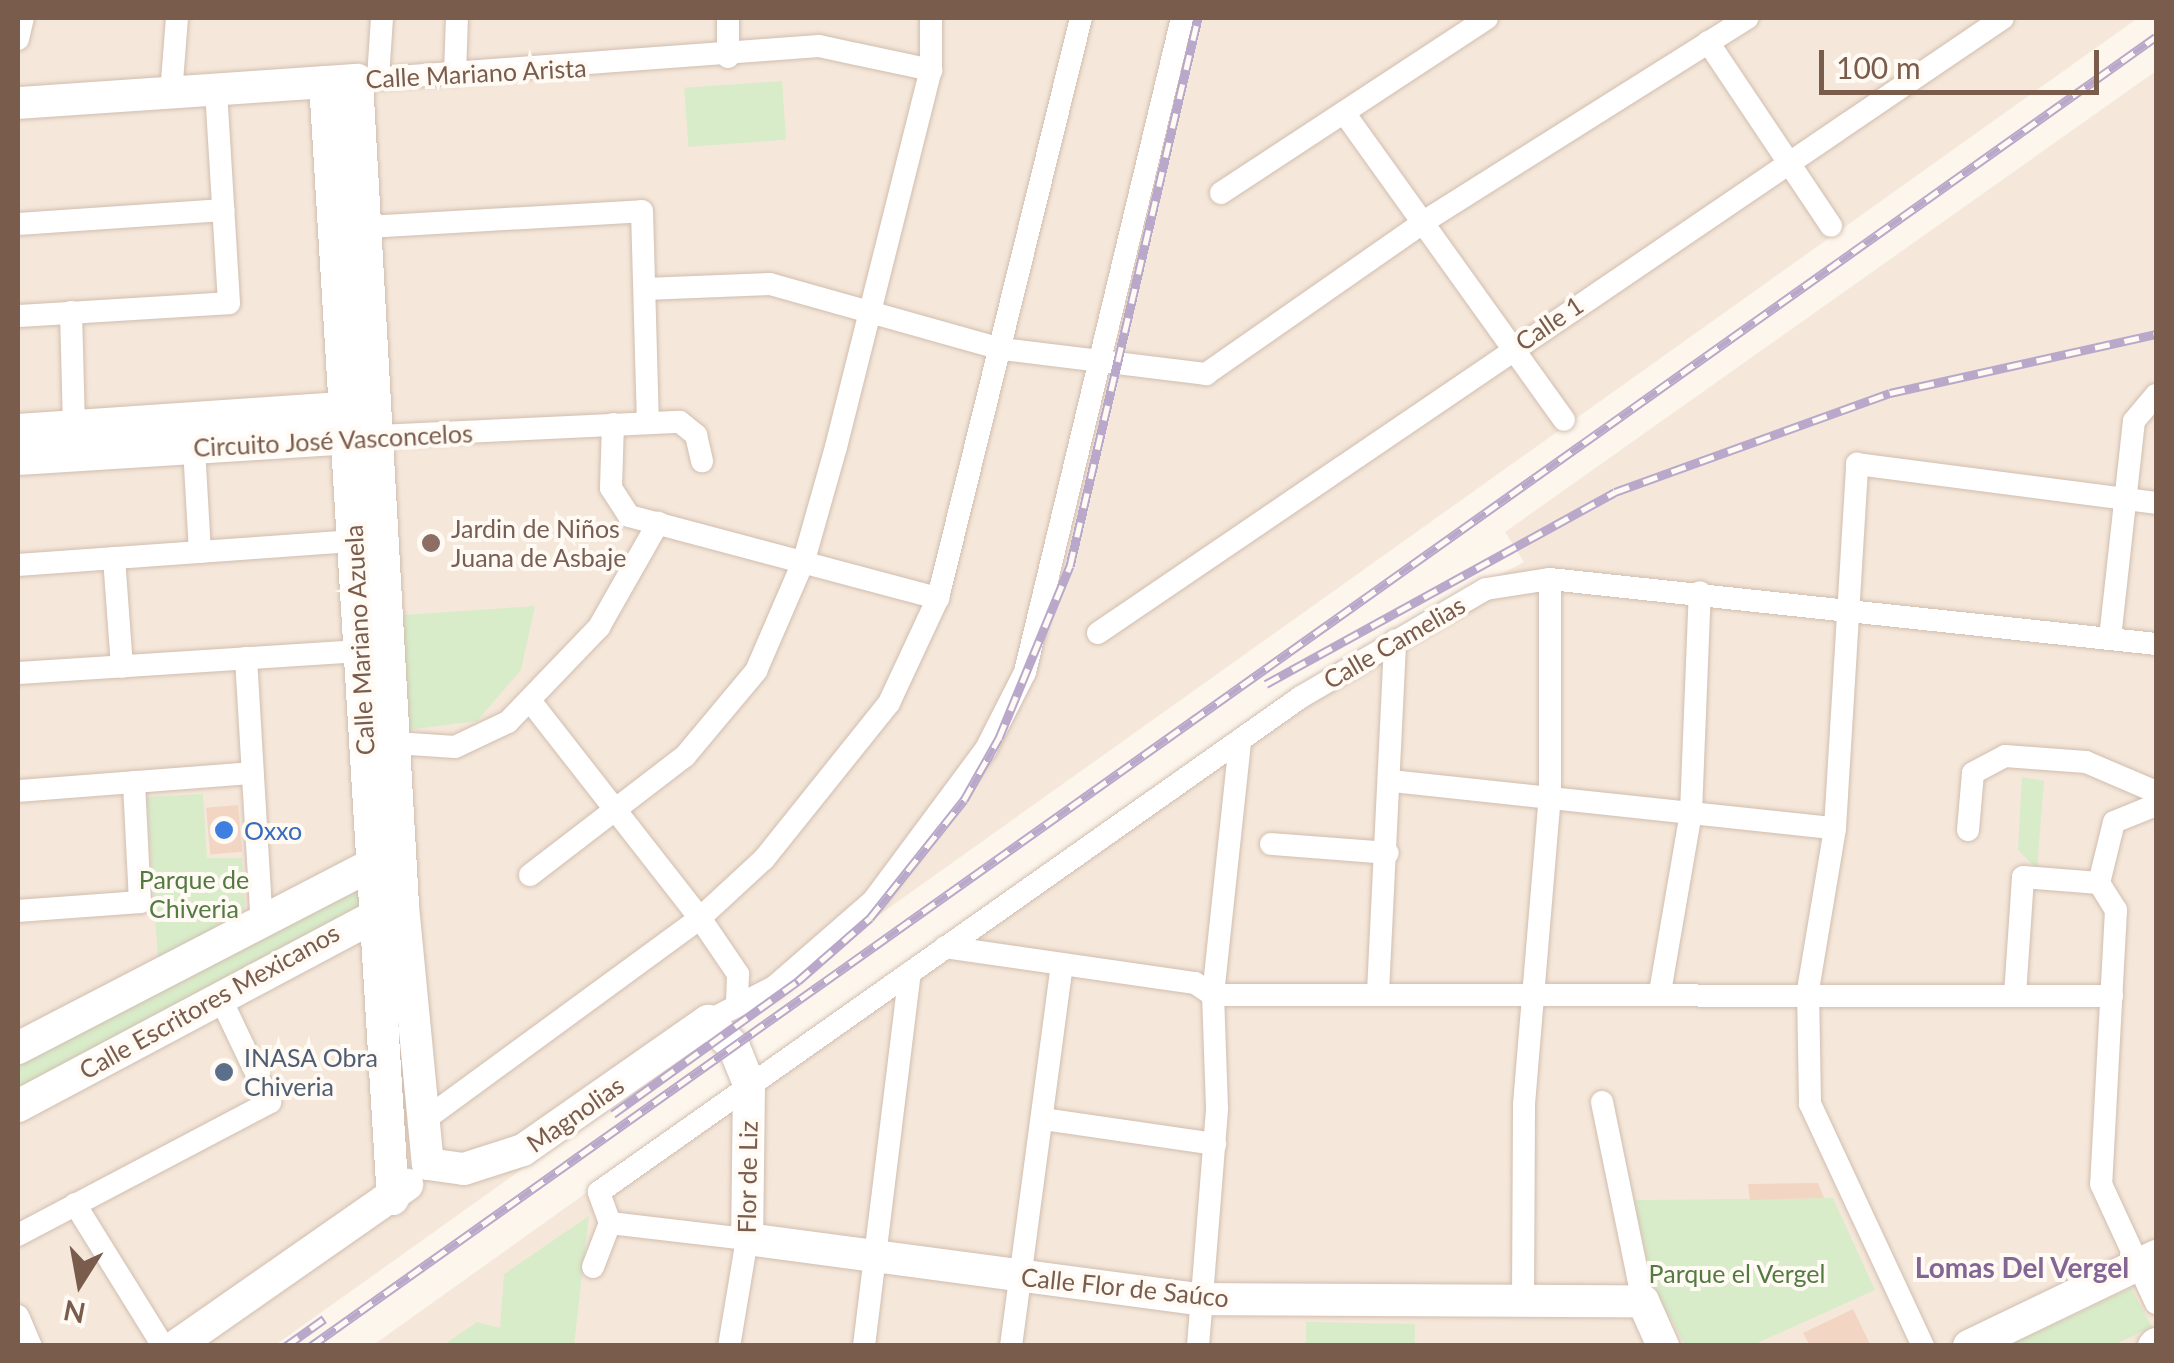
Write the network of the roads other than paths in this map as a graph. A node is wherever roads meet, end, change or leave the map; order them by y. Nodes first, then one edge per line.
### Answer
1 (23, 18) edge
2 (177, 18) edge
3 (382, 18) edge
4 (456, 18) edge
5 (728, 18) edge
6 (930, 18) edge
7 (1081, 18) edge
8 (1182, 18) edge
9 (1487, 18) edge
10 (1748, 18) edge
11 (2004, 18) edge
12 (18, 38) edge
13 (1708, 42) junction
14 (728, 57) junction
15 (931, 70) junction
16 (455, 74) junction
17 (353, 80) junction
18 (216, 91) junction
19 (170, 94) junction
20 (18, 103) edge
21 (1345, 114) junction
22 (1787, 162) junction
23 (1221, 194) dead end
24 (224, 210) junction
25 (1425, 221) junction
26 (18, 224) edge
27 (1831, 226) dead end
28 (367, 227) junction
29 (645, 289) junction
30 (71, 312) junction
31 (866, 313) junction
32 (18, 316) edge
33 (1512, 348) junction
34 (1002, 349) junction
35 (1104, 366) junction
36 (2156, 395) edge
37 (1564, 420) dead end
38 (648, 421) junction
39 (363, 422) junction
40 (612, 424) junction
41 (74, 426) junction
42 (18, 430) edge
43 (194, 448) junction
44 (18, 459) edge
45 (702, 461) dead end
46 (2122, 498) junction
47 (2156, 503) edge
48 (658, 522) junction
49 (354, 541) junction
50 (200, 552) junction
51 (114, 558) junction
52 (804, 560) junction
53 (18, 565) edge
54 (1550, 579) junction
55 (1700, 592) junction
56 (938, 598) junction
57 (1846, 607) junction
58 (1098, 633) dead end
59 (2110, 638) junction
60 (1395, 640) junction
61 (2156, 644) edge
62 (360, 651) junction
63 (246, 658) junction
64 (122, 667) junction
65 (18, 673) edge
66 (531, 702) junction
67 (1240, 743) junction
68 (395, 744) junction
69 (252, 773) junction
70 (2116, 780) junction
71 (1392, 781) junction
72 (134, 782) junction
73 (18, 791) edge
74 (2156, 792) edge
75 (1550, 797) junction
76 (2156, 805) edge
77 (1691, 812) junction
78 (619, 814) junction
79 (2114, 822) junction
80 (1835, 828) junction
81 (1968, 830) dead end
82 (1271, 844) dead end
83 (1388, 854) junction
84 (386, 856) junction
85 (530, 874) dead end
86 (2100, 883) junction
87 (389, 908) junction
88 (18, 911) edge
89 (260, 914) junction
90 (700, 918) junction
91 (945, 947) junction
92 (1062, 966) junction
93 (910, 973) junction
94 (1808, 990) junction
95 (1378, 992) junction
96 (1660, 992) junction
97 (1213, 994) junction
98 (1532, 995) junction
99 (2016, 995) junction
100 (219, 996) junction
101 (2112, 996) junction
102 (737, 1000) junction
103 (708, 1020) junction
104 (18, 1048) edge
105 (749, 1084) junction
106 (1602, 1102) dead end
107 (18, 1106) edge
108 (1043, 1119) junction
109 (420, 1124) junction
110 (1215, 1144) junction
111 (428, 1164) junction
112 (393, 1198) junction
113 (75, 1204) junction
114 (610, 1223) junction
115 (18, 1235) edge
116 (747, 1239) junction
117 (875, 1256) junction
118 (2148, 1260) edge
119 (593, 1267) dead end
120 (1020, 1276) junction
121 (1199, 1299) junction
122 (1523, 1301) junction
123 (1643, 1301) junction
124 (2156, 1303) edge
125 (18, 1316) edge
126 (31, 1346) edge
127 (163, 1346) edge
128 (176, 1346) edge
129 (730, 1346) edge
130 (864, 1346) edge
131 (1011, 1346) edge
132 (1198, 1346) edge
133 (1663, 1346) edge
134 (1923, 1346) edge
135 (1969, 1346) edge

1 - 12 street
2 - 19 street
3 - 17 street
4 - 16 street
5 - 14 street
6 - 15 street
7 - 34 street
8 - 35 street
9 - 21 street
10 - 13 street
11 - 22 street, Calle 1
13 - 22 street
13 - 25 street
14 - 15 street, Calle Mariano Arista
14 - 16 street, Calle Mariano Arista
15 - 31 street
16 - 17 street, Calle Mariano Arista
17 - 18 street, Calle Mariano Arista
17 - 28 street, Calle Mariano Azuela
17 - 39 street, Calle Mariano Azuela
18 - 19 street, Calle Mariano Arista
18 - 24 street
19 - 20 street, Calle Mariano Arista
21 - 23 street
21 - 25 street
22 - 27 street
22 - 33 street, Calle 1
24 - 26 street
24 - 30 street
25 - 33 street
25 - 35 street
28 - 29 street
28 - 39 street, Calle Mariano Azuela
29 - 31 street
29 - 38 street
30 - 32 street
30 - 41 street
31 - 34 street
31 - 52 street
33 - 37 street
33 - 58 street, Calle 1
34 - 35 street
34 - 56 street
35 - 102 street
36 - 46 street
38 - 40 street, Circuito José Vasconcelos
38 - 45 street, Circuito José Vasconcelos
39 - 40 street, Circuito José Vasconcelos
39 - 41 street, Circuito José Vasconcelos
39 - 43 street, Circuito José Vasconcelos
39 - 49 street, Calle Mariano Azuela
39 - 68 street, Calle Mariano Azuela
40 - 48 street
41 - 42 street, Circuito José Vasconcelos
43 - 44 street, Circuito José Vasconcelos
43 - 50 street
46 - 47 street
46 - 57 street
46 - 59 street
48 - 52 street
48 - 66 street
49 - 50 street
49 - 62 street, Calle Mariano Azuela
50 - 51 street
51 - 53 street
51 - 64 street
52 - 56 street
52 - 78 street
54 - 55 street, Calle Camelias
54 - 60 street, Calle Camelias
54 - 75 street
55 - 57 street, Calle Camelias
55 - 77 street
56 - 90 street
57 - 59 street, Calle Camelias
57 - 80 street
59 - 61 street, Calle Camelias
60 - 67 street, Calle Camelias
60 - 71 street
62 - 63 street
62 - 84 street, Calle Mariano Azuela
63 - 64 street
63 - 69 street
64 - 65 street
66 - 68 street
66 - 78 street
67 - 91 street, Calle Camelias
67 - 97 street
68 - 84 street, Calle Mariano Azuela
69 - 72 street
69 - 89 street
70 - 74 street
70 - 79 street
70 - 81 street
71 - 75 street
71 - 83 street
72 - 73 street
72 - 88 street
75 - 77 street
75 - 98 street
76 - 79 street
77 - 80 street
77 - 96 street
78 - 85 street
78 - 90 street
79 - 86 street
80 - 94 street
82 - 83 street
83 - 95 street
84 - 87 street, Calle Mariano Azuela
84 - 89 street, Calle Escritores Mexicanos
86 - 99 street
86 - 101 street
87 - 100 street, Calle Escritores Mexicanos
87 - 109 street, Calle Mariano Azuela
87 - 112 street, Calle Mariano Azuela
89 - 104 street, Calle Escritores Mexicanos
90 - 102 street
90 - 109 street
91 - 92 street
91 - 93 street, Calle Camelias
92 - 97 street
92 - 108 street
93 - 105 street, Calle Camelias
93 - 117 street
94 - 96 street
94 - 99 street
94 - 134 street
95 - 97 street
95 - 98 street
96 - 98 street
97 - 110 street
98 - 122 street
99 - 101 street
100 - 107 street, Calle Escritores Mexicanos
100 - 113 street
101 - 118 street
102 - 103 street
103 - 105 street, Flor de Liz
103 - 111 street, Magnolias
105 - 114 street, Calle Camelias
105 - 116 street, Flor de Liz
106 - 123 street
108 - 110 street
108 - 120 street
109 - 111 street, Calle Mariano Azuela
110 - 121 street
111 - 112 street
112 - 128 street
113 - 115 street
113 - 127 street
114 - 116 street, Calle Flor de Saúco
114 - 119 street
116 - 117 street, Calle Flor de Saúco
116 - 129 street, Flor de Liz
117 - 120 street, Calle Flor de Saúco
117 - 130 street
118 - 124 street
118 - 135 street
120 - 121 street, Calle Flor de Saúco
120 - 131 street
121 - 122 street, Calle Flor de Saúco
121 - 132 street
122 - 123 street, Calle Flor de Saúco
123 - 133 street
125 - 126 street

